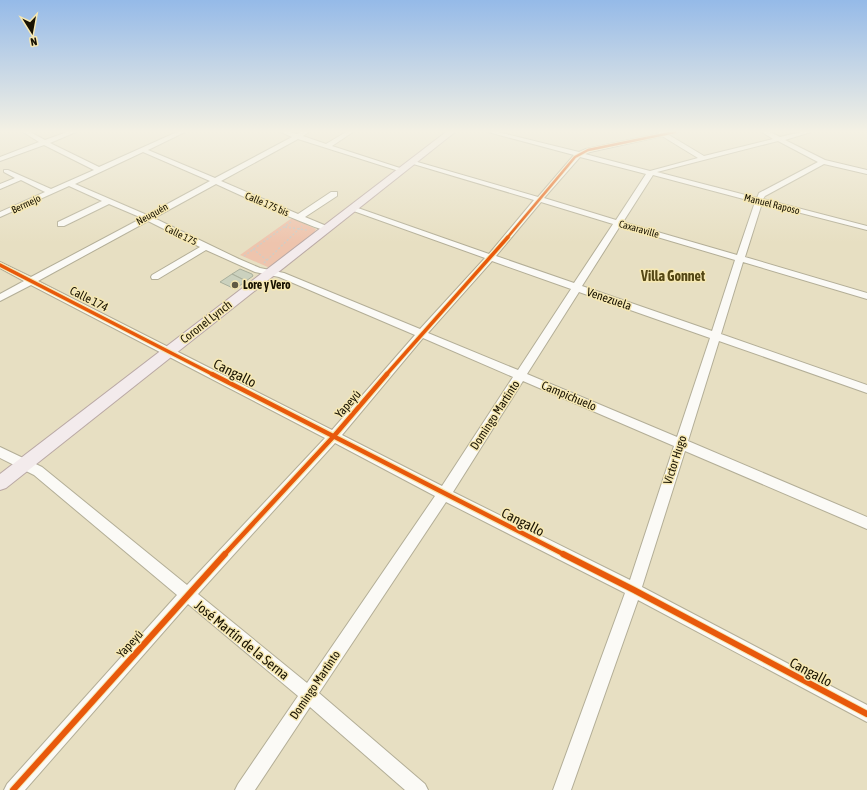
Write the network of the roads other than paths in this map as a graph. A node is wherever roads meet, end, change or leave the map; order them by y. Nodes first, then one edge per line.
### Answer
1 (186, 169) edge
2 (236, 169) edge
3 (398, 169) edge
4 (435, 169) edge
5 (566, 169) edge
6 (634, 169) edge
7 (662, 169) edge
8 (810, 169) edge
9 (853, 169) edge
10 (100, 170) edge
11 (401, 170) joint
12 (6, 171) dead end
13 (867, 172) edge
14 (651, 173) junction
15 (20, 178) junction
16 (213, 181) junction
17 (70, 184) junction
18 (0, 187) edge
19 (52, 192) junction
20 (334, 194) dead end
21 (538, 200) junction
22 (759, 200) junction
23 (108, 201) junction
24 (352, 209) junction
25 (2, 212) edge
26 (146, 217) junction
27 (296, 219) junction
28 (618, 222) junction
29 (61, 224) dead end
30 (867, 228) edge
31 (323, 231) junction
32 (205, 247) junction
33 (490, 258) junction
34 (740, 258) junction
35 (0, 265) edge
36 (275, 269) junction
37 (155, 277) dead end
38 (31, 281) junction
39 (577, 288) junction
40 (867, 296) edge
41 (0, 298) edge
42 (421, 334) junction
43 (715, 335) junction
44 (168, 351) junction
45 (520, 375) junction
46 (867, 389) edge
47 (334, 436) junction
48 (681, 444) junction
49 (0, 452) edge
50 (24, 463) junction
51 (0, 483) edge
52 (444, 494) junction
53 (867, 523) edge
54 (634, 590) junction
55 (187, 595) junction
56 (308, 694) junction
57 (867, 714) edge
58 (13, 790) edge
59 (244, 790) edge
60 (420, 790) edge
61 (562, 790) edge

1 - 16 street, Calle 175 bis
2 - 16 street, Neuquén
3 - 11 street
4 - 21 street, Caxaraville
5 - 21 street, Yapeyú
6 - 14 street, Manuel Raposo
7 - 14 street
8 - 22 street
9 - 13 street
10 - 17 street, Bermejo
11 - 24 main road, Coronel Lynch
12 - 15 street
14 - 22 street, Manuel Raposo
14 - 28 street, Domingo Martinto
15 - 18 street
15 - 19 street
16 - 26 street, Neuquén
16 - 27 street, Calle 175 bis
17 - 19 street, Bermejo
17 - 23 street, Calle 175
19 - 25 street, Bermejo
20 - 27 street
21 - 28 street, Caxaraville
21 - 33 street, Yapeyú
22 - 30 street, Manuel Raposo
22 - 34 street, Victor Hugo
23 - 26 street, Calle 175
23 - 29 street
24 - 31 main road, Coronel Lynch
24 - 33 street, Venezuela
26 - 32 street, Calle 175
26 - 38 street, Neuquén
27 - 31 street, Calle 175 bis
28 - 34 street, Caxaraville
28 - 39 street, Domingo Martinto
31 - 36 main road, Coronel Lynch
32 - 36 street, Calle 175
32 - 37 street
33 - 39 street, Venezuela
33 - 42 street, Yapeyú
34 - 40 street, Caxaraville
34 - 43 street, Victor Hugo
35 - 38 street, Calle 174
36 - 42 street, Campichuelo
36 - 44 main road, Coronel Lynch
38 - 41 street, Neuquén
38 - 44 street, Calle 174
39 - 43 street, Venezuela
39 - 45 street, Domingo Martinto
42 - 45 street, Campichuelo
42 - 47 street, Yapeyú
43 - 46 street, Venezuela
43 - 48 street, Victor Hugo
44 - 47 street, Cangallo
44 - 50 main road, Coronel Lynch
45 - 48 street, Campichuelo
45 - 52 street, Domingo Martinto
47 - 52 street, Cangallo
47 - 55 street, Yapeyú
48 - 53 street, Campichuelo
48 - 54 street, Victor Hugo
49 - 50 street, José Martín de la Serna
50 - 51 main road, Coronel Lynch
50 - 55 street, José Martín de la Serna
52 - 54 street, Cangallo
52 - 56 street, Domingo Martinto
54 - 57 street, Cangallo
54 - 61 street, Victor Hugo
55 - 56 street, José Martín de la Serna
55 - 58 street, Yapeyú
56 - 59 street, Domingo Martinto
56 - 60 street, José Martín de la Serna

